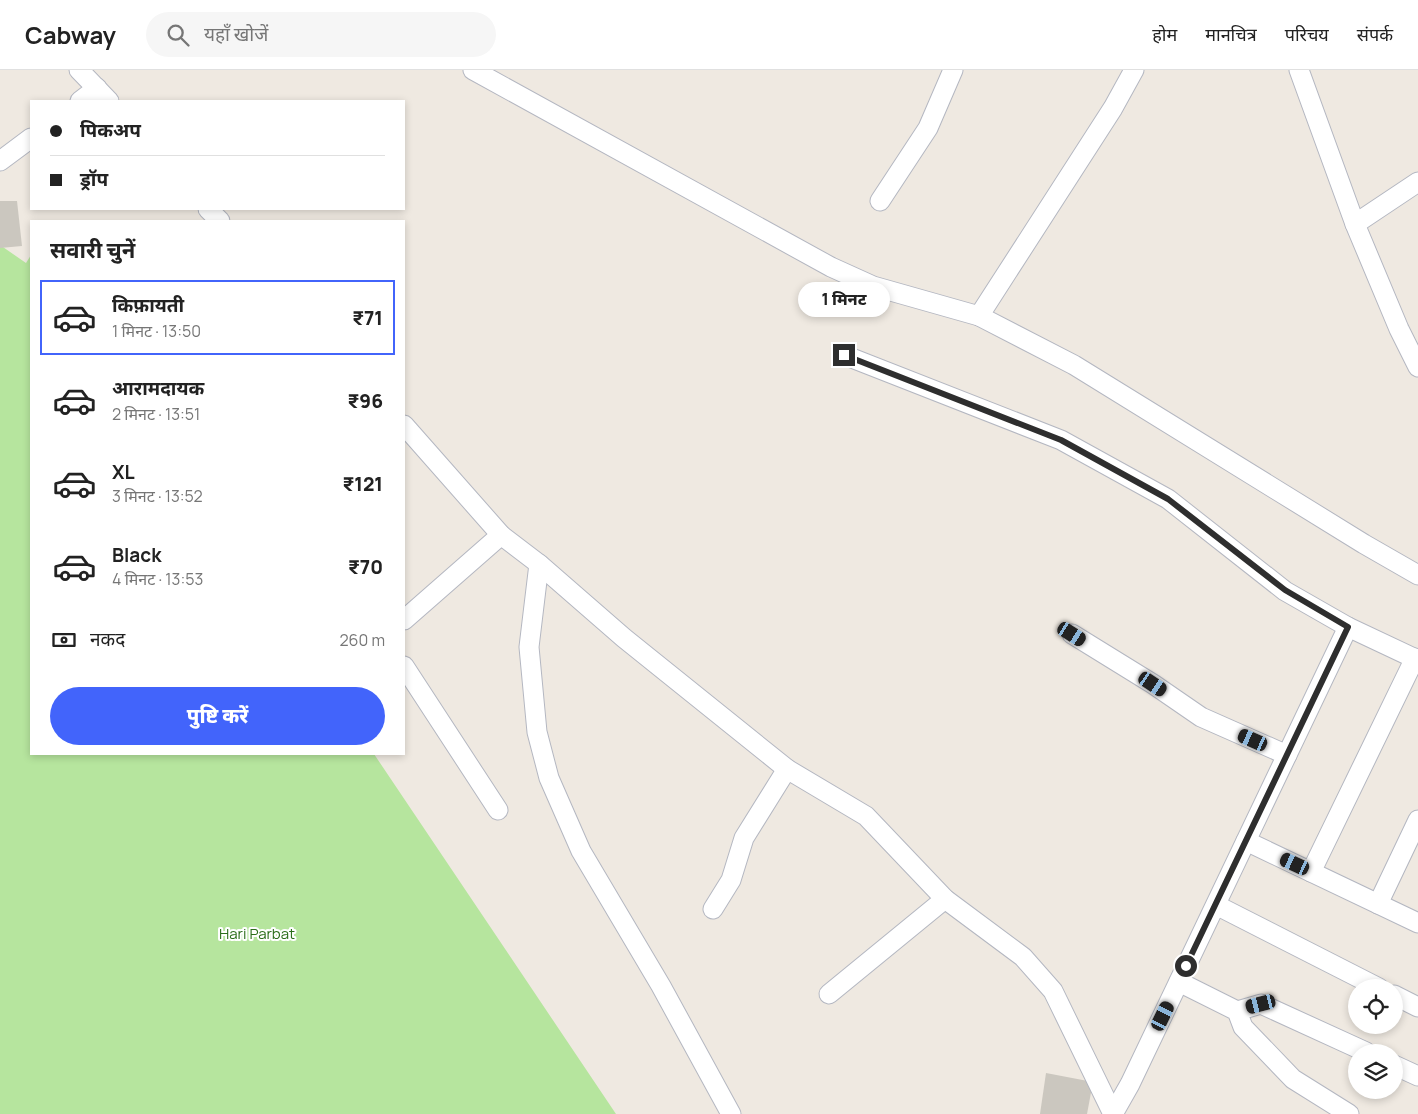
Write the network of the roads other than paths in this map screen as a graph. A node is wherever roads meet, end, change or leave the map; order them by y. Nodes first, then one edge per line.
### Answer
1 (79, 70) edge
2 (473, 70) edge
3 (953, 70) edge
4 (1134, 70) edge
5 (1299, 70) edge
6 (103, 95) edge
7 (84, 100) edge
8 (30, 139) edge
9 (0, 161) edge
10 (1418, 182) edge
11 (880, 201) dead end
12 (209, 210) edge
13 (219, 220) edge
14 (1355, 224) junction
15 (979, 316) junction
16 (844, 355) dead end
17 (1418, 367) edge
18 (405, 426) edge
19 (501, 535) junction
20 (539, 564) junction
21 (1418, 575) edge
22 (405, 619) edge
23 (1348, 627) junction
24 (1072, 634) dead end
25 (1416, 659) edge
26 (405, 668) edge
27 (1287, 755) junction
28 (787, 769) junction
29 (498, 810) dead end
30 (1418, 820) edge
31 (1246, 841) junction
32 (1412, 849) edge
33 (1311, 872) junction
34 (945, 899) junction
35 (1378, 904) junction
36 (1216, 905) junction
37 (713, 909) dead end
38 (1418, 923) edge
39 (1361, 979) edge
40 (1179, 982) junction
41 (828, 994) dead end
42 (1403, 1000) edge
43 (1418, 1007) edge
44 (1237, 1011) junction
45 (1348, 1044) edge
46 (1403, 1069) edge
47 (1418, 1076) edge
48 (731, 1114) edge
49 (1350, 1114) edge

1 - 6 street
2 - 15 street
3 - 11 street
4 - 15 street
5 - 14 street
6 - 7 street
8 - 9 street
10 - 14 street
12 - 13 street
14 - 17 street
15 - 21 street
16 - 23 street
18 - 19 street
19 - 20 street
19 - 22 street
20 - 28 street
20 - 48 street
23 - 25 street
23 - 27 street
24 - 27 street
25 - 33 street
26 - 29 street
27 - 31 street
28 - 34 street
28 - 37 street
30 - 32 street
31 - 33 street
31 - 36 street
32 - 35 street
33 - 35 street
34 - 40 street
34 - 41 street
35 - 38 street
36 - 39 street
36 - 40 street
40 - 44 street
42 - 43 street
44 - 45 street
44 - 49 street
46 - 47 street

